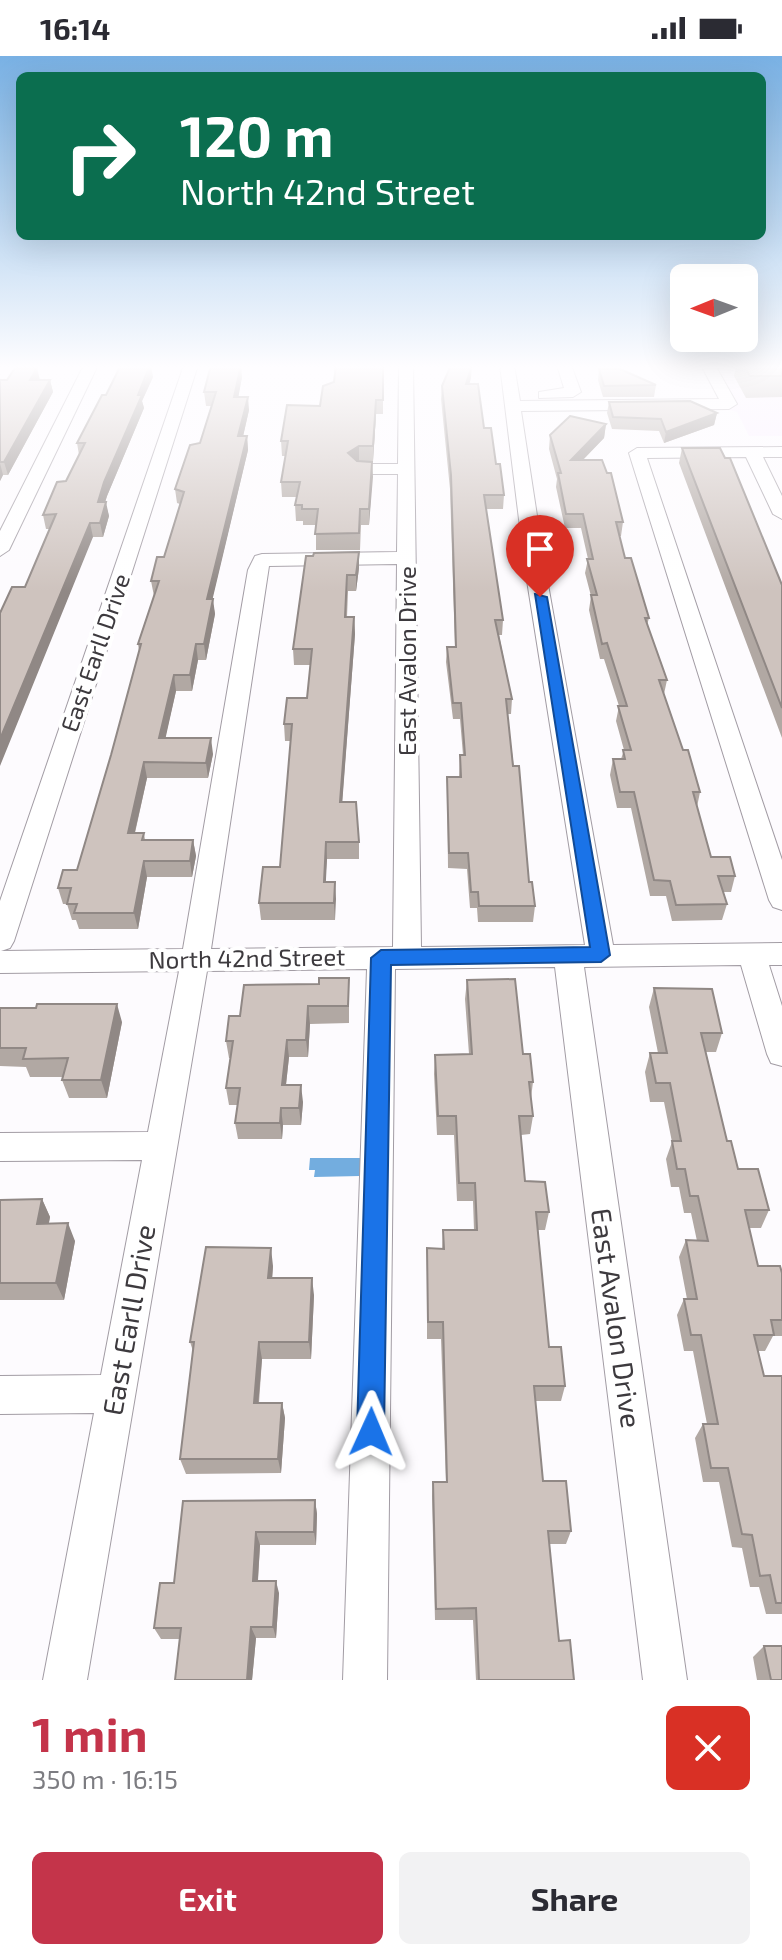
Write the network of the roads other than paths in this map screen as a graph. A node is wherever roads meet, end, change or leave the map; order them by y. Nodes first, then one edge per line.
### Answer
1 (54, 441) edge
2 (166, 441) edge
3 (407, 441) edge
4 (525, 441) edge
5 (752, 452) junction
6 (782, 452) edge
7 (359, 469) edge
8 (407, 469) junction
9 (782, 514) edge
10 (0, 550) edge
11 (408, 558) junction
12 (782, 900) edge
13 (0, 941) edge
14 (782, 954) edge
15 (584, 955) junction
16 (752, 955) junction
17 (394, 958) junction
18 (195, 960) junction
19 (0, 962) edge
20 (782, 1054) edge
21 (160, 1146) junction
22 (0, 1147) edge
23 (116, 1394) junction
24 (0, 1395) edge
25 (65, 1680) edge
26 (365, 1680) edge
27 (665, 1680) edge

1 - 10 street
2 - 13 street, East Earll Drive
3 - 8 street, East Avalon Drive
4 - 15 street, East Avalon Drive
5 - 6 street
5 - 9 street
5 - 12 street
7 - 8 street
8 - 11 street, East Avalon Drive
11 - 17 street, East Avalon Drive
11 - 18 street, East Earll Drive
14 - 16 street, North 42nd Street
15 - 16 street, North 42nd Street
15 - 17 street, North 42nd Street
15 - 27 street, East Avalon Drive
16 - 20 street
17 - 18 street, North 42nd Street
17 - 26 street, East Avalon Drive
18 - 19 street, North 42nd Street
18 - 21 street, East Earll Drive
21 - 22 street
21 - 23 street, East Earll Drive
23 - 24 street
23 - 25 street, East Earll Drive

